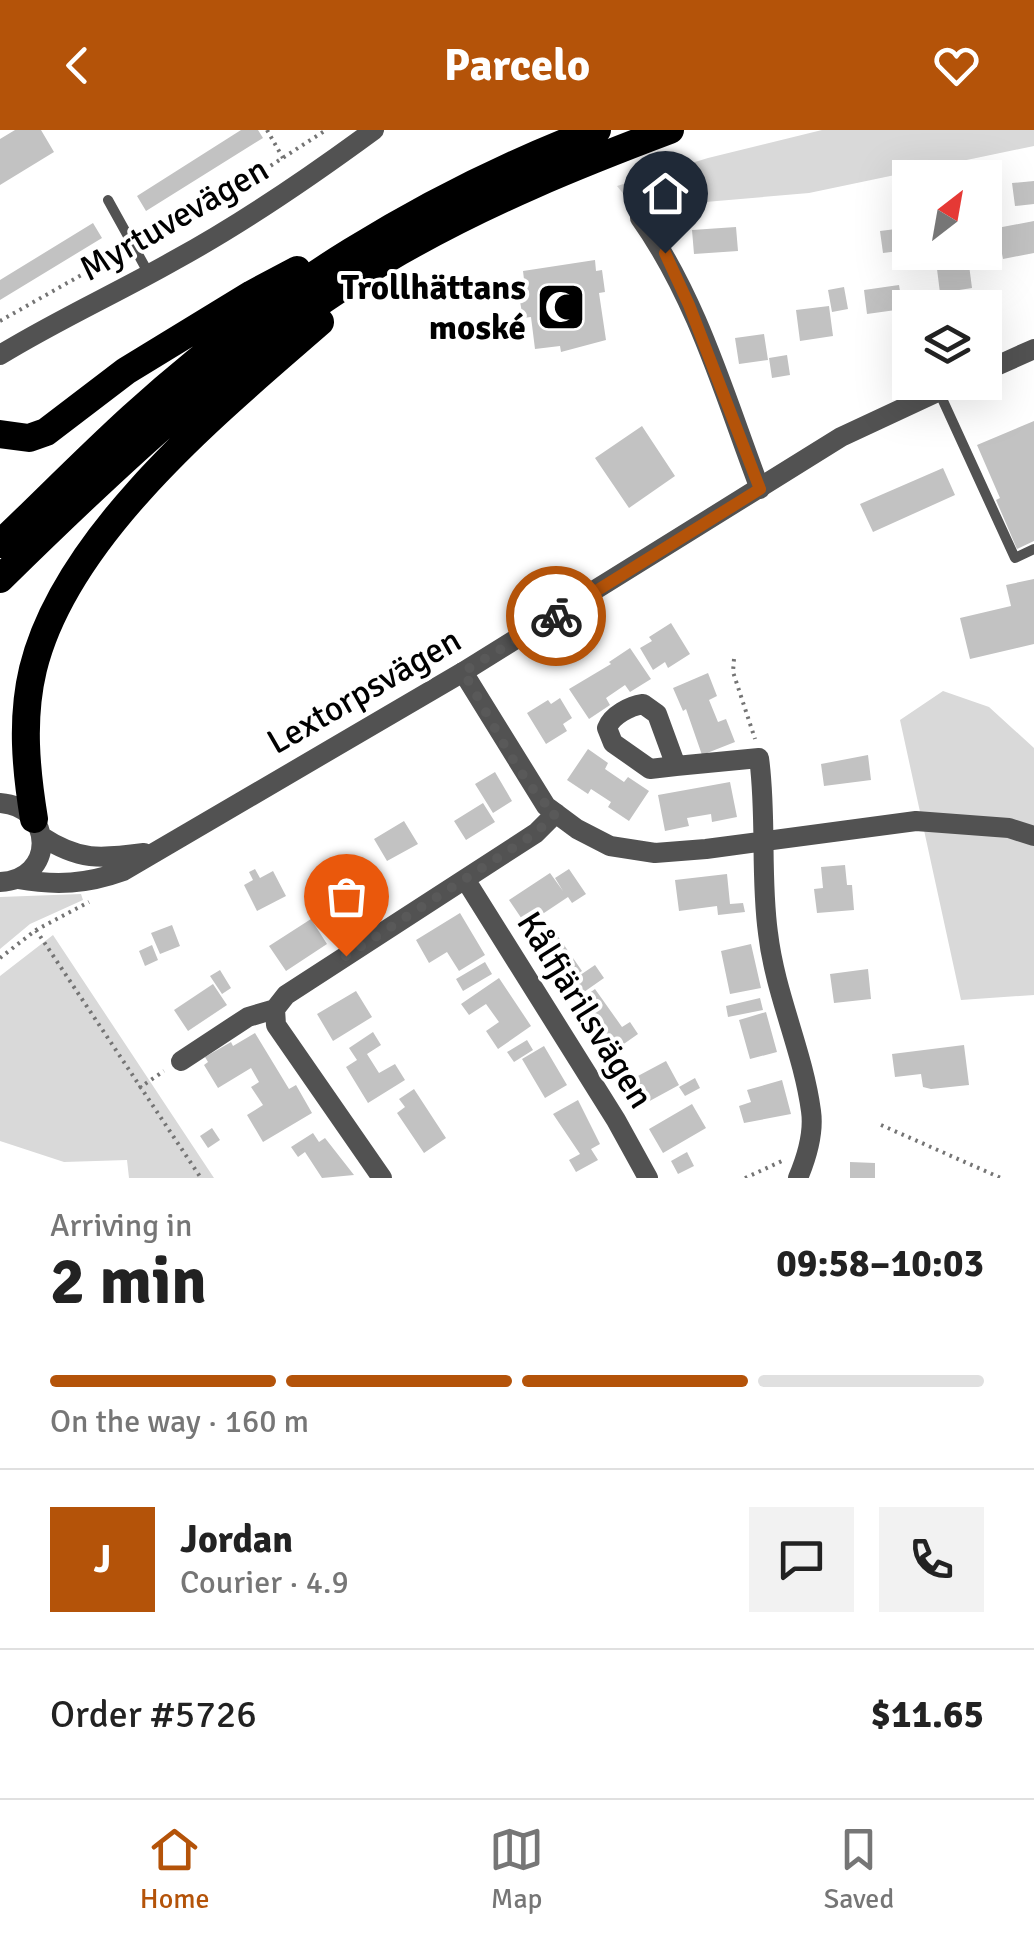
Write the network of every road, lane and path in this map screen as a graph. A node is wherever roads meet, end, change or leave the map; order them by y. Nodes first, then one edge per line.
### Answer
1 (267, 130) edge
2 (326, 130) edge
3 (374, 130) edge
4 (597, 130) edge
5 (670, 130) edge
6 (284, 158) junction
7 (108, 200) dead end
8 (640, 218) dead end
9 (388, 244) junction
10 (134, 245) junction
11 (149, 274) junction
12 (0, 322) edge
13 (1034, 350) edge
14 (0, 355) edge
15 (1002, 364) edge
16 (921, 400) edge
17 (942, 400) edge
18 (0, 434) edge
19 (760, 489) junction
20 (0, 544) edge
21 (1034, 549) edge
22 (0, 579) edge
23 (734, 659) dead end
24 (463, 672) junction
25 (759, 758) junction
26 (676, 766) dead end
27 (18, 811) edge
28 (556, 813) junction
29 (1034, 836) edge
30 (762, 842) junction
31 (151, 852) junction
32 (465, 878) junction
33 (9, 880) edge
34 (36, 930) dead end
35 (275, 1009) junction
36 (181, 1060) joint
37 (140, 1088) junction
38 (881, 1125) dead end
39 (802, 1168) edge
40 (201, 1178) edge
41 (382, 1178) edge
42 (648, 1178) edge
43 (745, 1178) edge
44 (1001, 1178) edge

1 - 6 path
2 - 6 path
3 - 11 street, Myrtuvevägen
4 - 9 highway
5 - 9 highway
6 - 10 path
7 - 10 lane
8 - 19 street
9 - 18 highway
9 - 20 highway
9 - 22 highway
9 - 27 highway
10 - 11 lane
10 - 12 path
11 - 14 street, Myrtuvevägen
13 - 15 street
16 - 19 street, Lextorpsvägen
17 - 21 lane
19 - 24 street, Lextorpsvägen
23 - 25 path
24 - 28 street
24 - 31 street, Lextorpsvägen
25 - 26 street
25 - 30 street
27 - 31 street, Lextorpsvägen
27 - 33 street
28 - 30 street
28 - 32 street
29 - 30 street
30 - 39 street
31 - 33 street, Lextorpsvägen
32 - 35 street
32 - 42 street, Kålfjärilsvägen
34 - 37 path
35 - 36 street
35 - 41 street
36 - 37 path
37 - 40 path
38 - 44 path
39 - 43 path

